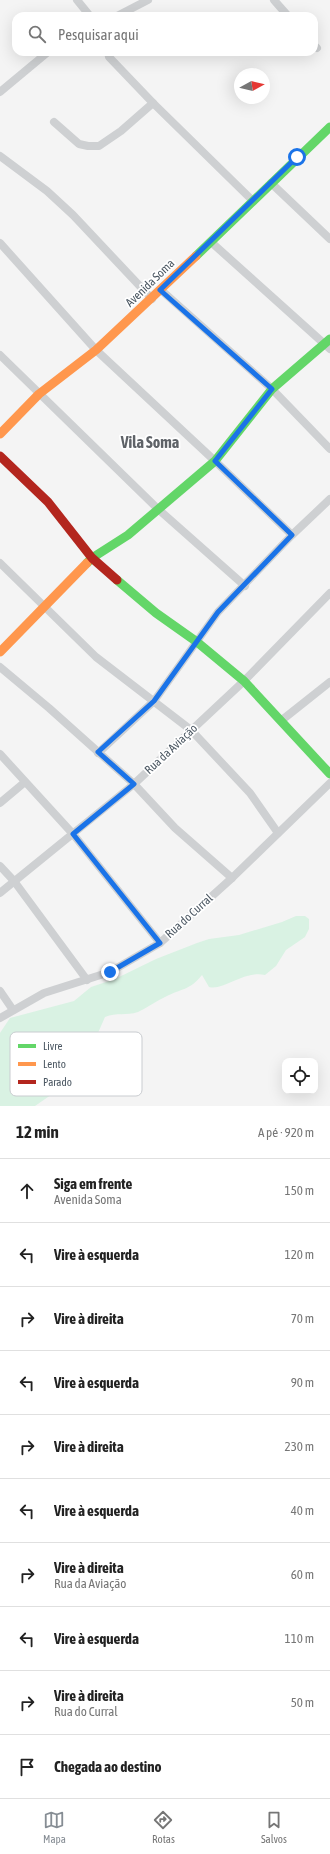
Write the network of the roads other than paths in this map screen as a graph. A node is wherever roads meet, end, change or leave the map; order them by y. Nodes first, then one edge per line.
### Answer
1 (77, 0) edge
2 (148, 0) edge
3 (274, 0) edge
4 (87, 12) edge
5 (125, 12) edge
6 (284, 12) edge
7 (43, 56) edge
8 (110, 56) edge
9 (0, 92) edge
10 (153, 103) junction
11 (54, 122) dead end
12 (328, 133) edge
13 (0, 156) edge
14 (271, 183) junction
15 (253, 201) junction
16 (330, 239) edge
17 (212, 242) junction
18 (0, 243) edge
19 (160, 290) junction
20 (152, 299) junction
21 (328, 344) edge
22 (96, 350) junction
23 (0, 355) edge
24 (272, 389) junction
25 (40, 394) junction
26 (0, 434) edge
27 (330, 449) edge
28 (0, 456) edge
29 (215, 461) junction
30 (330, 499) edge
31 (158, 509) junction
32 (292, 535) junction
33 (92, 558) junction
34 (0, 564) edge
35 (245, 586) junction
36 (330, 593) edge
37 (44, 607) junction
38 (197, 642) junction
39 (0, 652) edge
40 (0, 667) edge
41 (244, 681) junction
42 (330, 682) edge
43 (154, 701) junction
44 (282, 720) junction
45 (191, 730) junction
46 (98, 752) junction
47 (0, 754) edge
48 (330, 774) edge
49 (25, 782) junction
50 (330, 783) edge
51 (134, 784) junction
52 (0, 803) edge
53 (278, 833) junction
54 (73, 834) junction
55 (0, 866) edge
56 (232, 878) junction
57 (14, 881) junction
58 (0, 893) edge
59 (160, 943) junction
60 (87, 980) junction
61 (0, 991) edge
62 (13, 1010) junction
63 (0, 1018) edge

1 - 4 street
2 - 5 street
3 - 6 street
7 - 9 street
8 - 10 street
10 - 11 street
10 - 15 street
12 - 14 street, Avenida Soma
13 - 20 street
14 - 15 street, Avenida Soma
14 - 16 street
15 - 17 street, Avenida Soma
17 - 19 street, Avenida Soma
17 - 21 street
18 - 22 street
19 - 20 street, Avenida Soma
19 - 24 street
20 - 22 street, Avenida Soma
21 - 24 street
22 - 25 street, Avenida Soma
22 - 29 street
23 - 25 street
24 - 27 street
24 - 29 street
25 - 26 street, Avenida Soma
25 - 31 street
28 - 33 street
29 - 31 street
29 - 32 street
30 - 32 street
31 - 33 street
31 - 35 street
32 - 35 street
33 - 37 street
33 - 38 street
34 - 37 street
35 - 38 street
36 - 41 street, Rua da Aviação
37 - 39 street
37 - 43 street
38 - 41 street
38 - 43 street
40 - 46 street
41 - 44 street
41 - 45 street, Rua da Aviação
42 - 44 street
43 - 45 street
43 - 46 street
44 - 48 street
45 - 51 street, Rua da Aviação
45 - 53 street
46 - 51 street
47 - 49 street
49 - 52 street
49 - 54 street
50 - 53 street, Rua do Curral
51 - 54 street, Rua da Aviação
51 - 56 street
53 - 56 street, Rua do Curral
54 - 57 street, Rua da Aviação
54 - 59 street
55 - 57 street
56 - 59 street, Rua do Curral
57 - 58 street, Rua da Aviação
57 - 60 street
59 - 60 street, Rua do Curral
60 - 62 street, Rua do Curral
61 - 62 street
62 - 63 street, Rua do Curral

